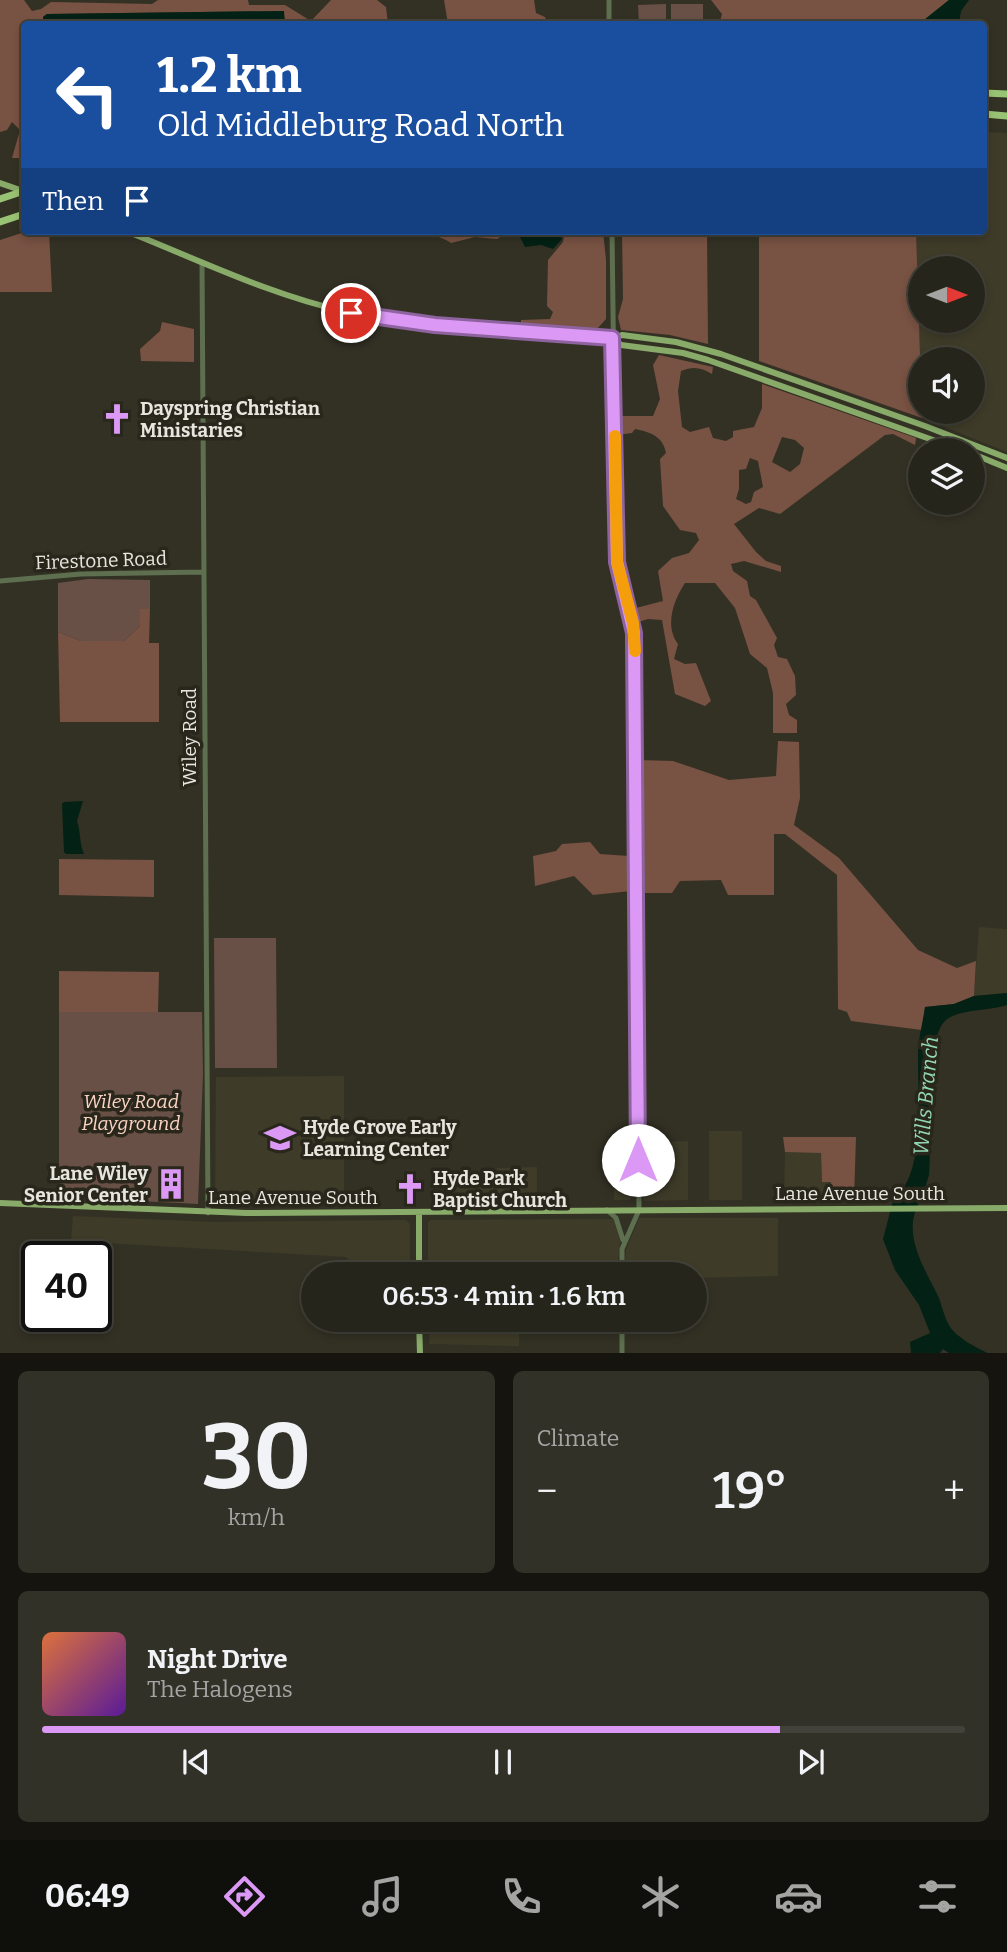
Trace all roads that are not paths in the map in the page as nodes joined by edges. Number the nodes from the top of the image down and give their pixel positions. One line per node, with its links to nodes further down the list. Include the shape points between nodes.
1 (609, 0): 2 (street)
2 (609, 21)
3 (987, 93): 4 (highway)
4 (1007, 94)
5 (987, 114): 6 (highway)
6 (1007, 116)
7 (0, 183): 8 (main road)
8 (21, 190)
9 (21, 192): 10 (highway)
10 (0, 199)
11 (21, 215): 12 (highway)
12 (0, 222)
13 (136, 235): 15 (main road)
14 (612, 235): 16 (street)
15 (202, 262): 16 (main road, via 271,290 351,313 435,325); 23 (street, Wiley Road)
16 (612, 338): 17 (main road, via 622,335 693,345); 18 (main road, via 621,345 708,360); 28 (street, via 617,562 635,645)
17 (823, 390): 18 (main road); 20 (main road)
18 (820, 399): 19 (main road)
19 (928, 438)
20 (1007, 458)
21 (985, 459): 22 (main road)
22 (1007, 468)
23 (204, 572): 24 (street, Firestone Road); 30 (street, Wiley Road)
24 (0, 581)
25 (0, 1203): 30 (main road, Lane Avenue South)
26 (1007, 1208): 28 (main road, Lane Avenue South)
27 (607, 1210): 28 (main road, Lane Avenue South); 29 (main road, Lane Avenue South); 31 (street, via 616,1218)
28 (639, 1210): 31 (street)
29 (419, 1212): 30 (main road, Lane Avenue South); 32 (main road)
30 (208, 1213)
31 (624, 1242): 33 (street)
32 (419, 1262)
33 (623, 1262)
34 (419, 1332): 36 (main road)
35 (622, 1332): 37 (street)
36 (419, 1353)
37 (622, 1353)

